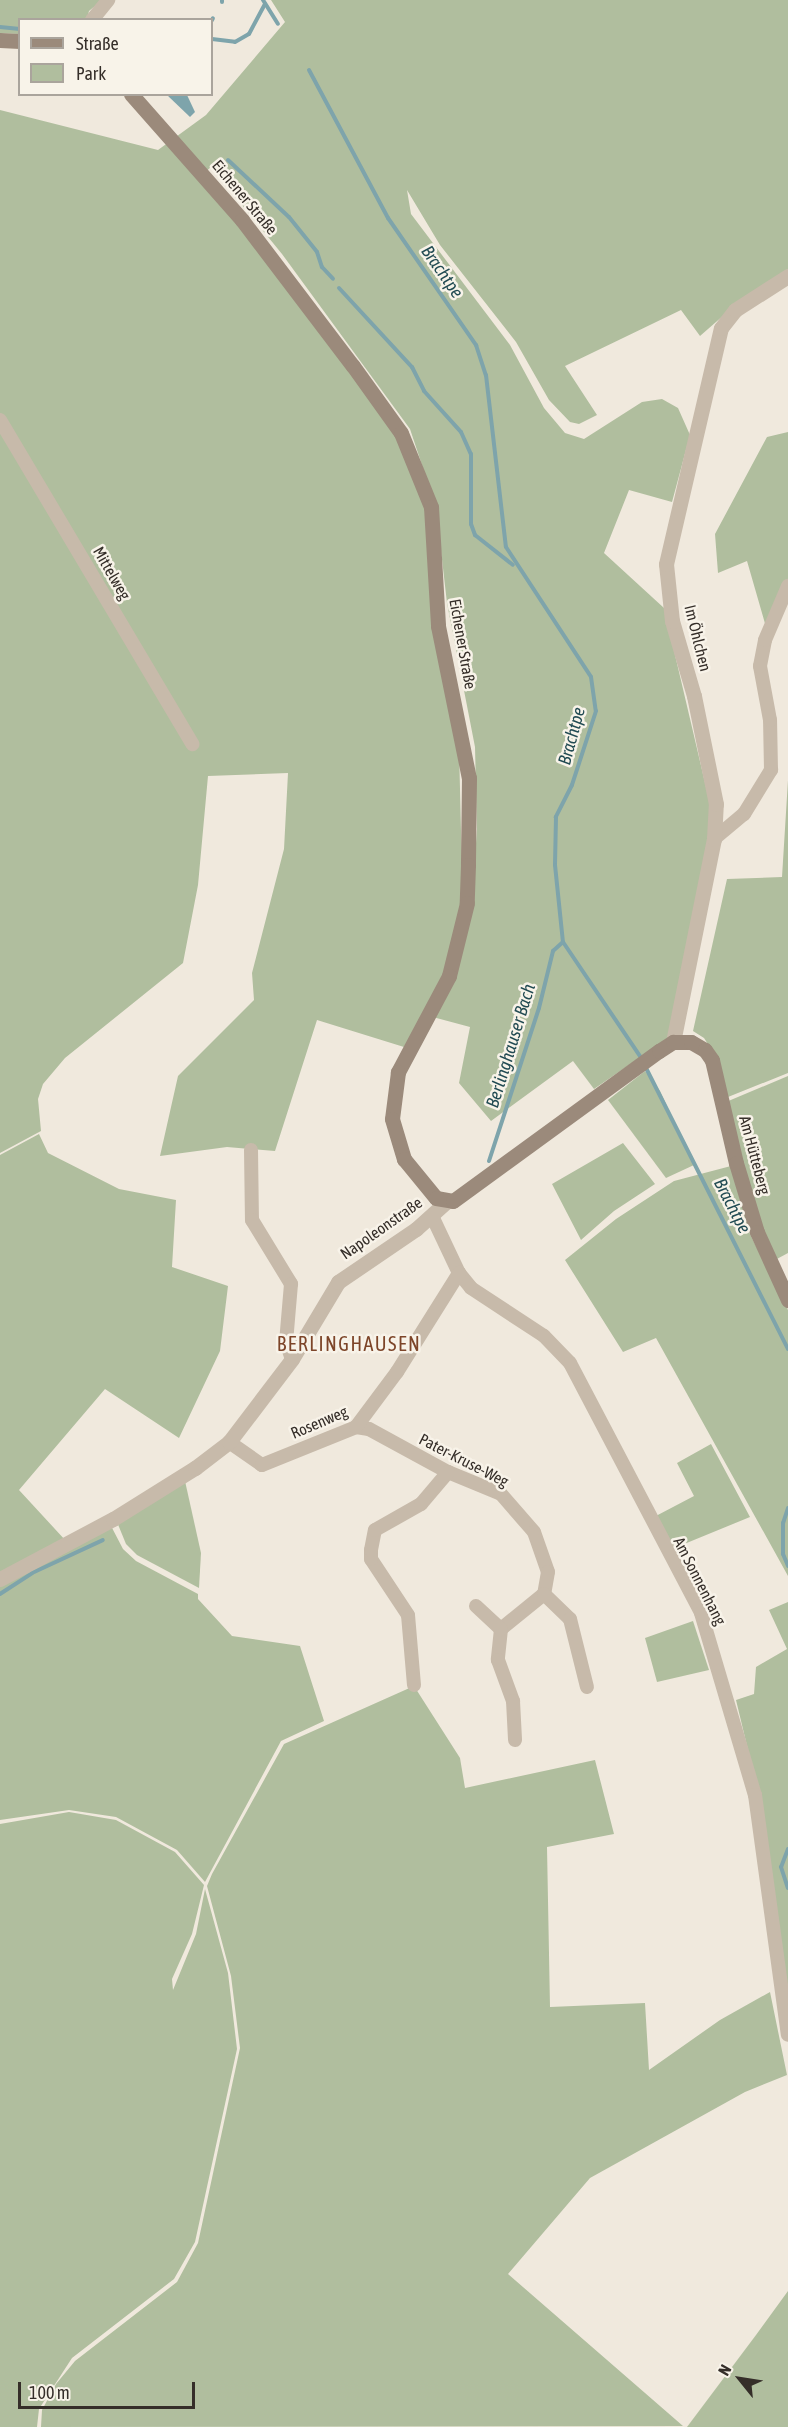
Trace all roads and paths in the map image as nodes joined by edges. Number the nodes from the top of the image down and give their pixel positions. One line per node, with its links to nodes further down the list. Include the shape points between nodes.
1 (108, 0): 2 (street)
2 (94, 18)
3 (0, 40): 4 (main road)
4 (18, 41)
5 (133, 96): 13 (main road, Eichener Straße, via 249,228 401,433 431,507 438,626 469,778 467,903 446,982 403,1058 392,1119 397,1145 414,1176 435,1198)
6 (788, 276): 10 (street, Im Öhlchen, via 735,310 721,328 666,564 672,621 694,696 716,804)
7 (0, 420): 9 (street, Mittelweg)
8 (788, 586): 10 (street, via 765,640 759,666 770,720 771,770 744,814)
9 (192, 744)
10 (714, 839): 11 (street, Im Öhlchen)
11 (673, 1042): 13 (main road, Napoleonstraße, via 471,1191); 16 (main road, Am Hütteberg, via 697,1044 712,1060 757,1233)
12 (251, 1150): 17 (street, via 252,1220 291,1284 286,1342)
13 (446, 1202): 14 (street, Napoleonstraße)
14 (432, 1216): 15 (street, Am Sonnenhang); 17 (street, Napoleonstraße, via 338,1282)
15 (459, 1273): 18 (street, Rosenweg, via 397,1372); 28 (street, Am Sonnenhang, via 471,1288 551,1342 570,1363 700,1613 755,1796)
16 (788, 1300)
17 (292, 1359): 19 (street, Napoleonstraße)
18 (356, 1427): 19 (street, Rosenweg, via 262,1464); 20 (street, Pater-Kruse-Weg, via 369,1429)
19 (229, 1442): 21 (street, Napoleonstraße, via 113,1519)
20 (448, 1472): 22 (street, Pater-Kruse-Weg, via 501,1494 534,1532 548,1572); 25 (street, via 421,1504 375,1530 371,1550 371,1559 408,1615)
21 (0, 1579)
22 (544, 1594): 24 (street, via 507,1620); 26 (street, via 570,1619)
23 (476, 1606): 24 (street)
24 (501, 1629): 27 (street, via 498,1660 513,1701)
25 (414, 1685)
26 (587, 1687)
27 (515, 1740)
28 (788, 2035)

